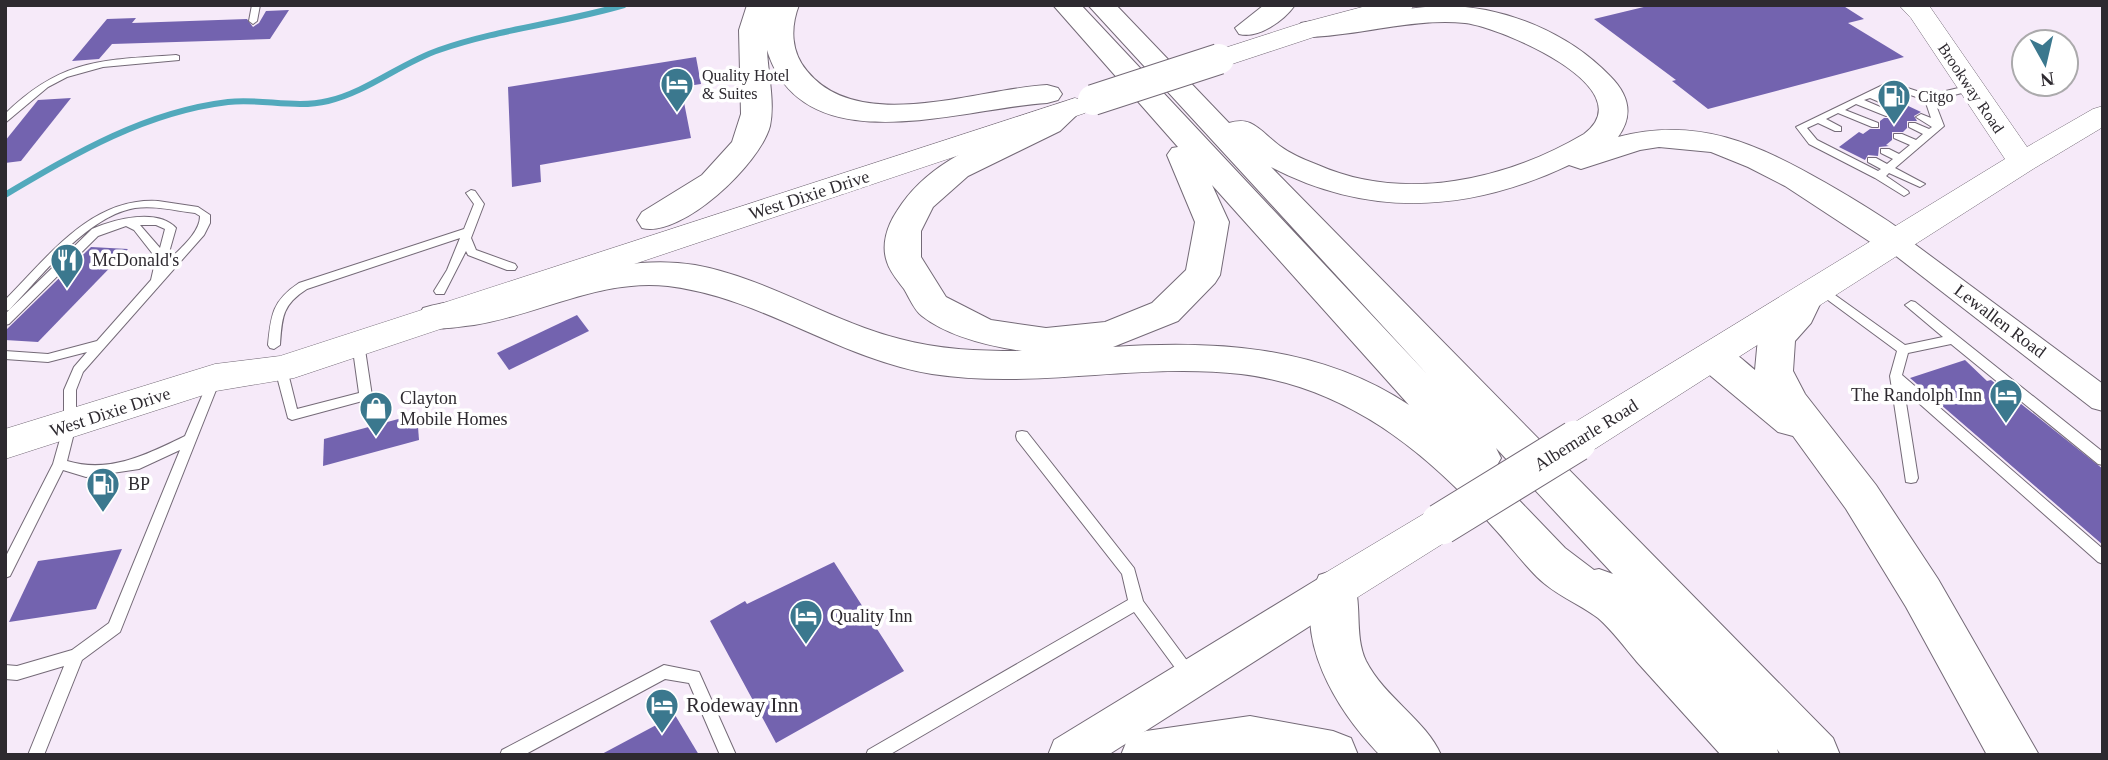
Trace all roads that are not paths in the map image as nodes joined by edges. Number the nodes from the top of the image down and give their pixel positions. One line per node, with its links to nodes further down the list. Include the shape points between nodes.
1 (256, 5): 10 (lane)
2 (761, 5): 45 (highway, via 755,17 752,51 755,112 750,138 717,177)
3 (785, 5): 16 (highway, via 778,32 781,54 802,86 830,103 867,112 911,113)
4 (1066, 5): 18 (highway)
5 (1101, 5): 18 (highway)
6 (1282, 5): 11 (highway)
7 (1401, 5): 9 (main road, West Dixie Drive)
8 (1918, 8): 14 (main road, Brookway Road)
9 (1319, 17): 11 (main road, West Dixie Drive); 12 (main road, West Dixie Drive); 40 (highway, via 1343,29 1401,16 1454,15 1505,24 1555,46 1580,63 1600,82 1615,114 1598,138)
10 (253, 21)
11 (1248, 28): 12 (main road, West Dixie Drive)
12 (1209, 51): 16 (main road, West Dixie Drive, bridge)
13 (176, 58): 26 (lane, via 83,67 62,74)
14 (1971, 88): 17 (lane); 39 (main road, Brookway Road)
15 (1870, 94): 17 (lane, via 1889,85); 19 (lane); 20 (lane)
16 (1071, 97): 18 (highway, via 1051,125 957,168 922,198 905,226 903,255 914,285 940,309 976,329 1013,339 1053,341 1116,333 1182,301 1200,279 1212,251 1214,230 1193,169 1154,121); 45 (main road, West Dixie Drive); 53 (main road, West Dixie Drive)
17 (1929, 98): 29 (lane)
18 (1172, 100): 40 (highway, via 1226,118 1245,136 1290,164 1361,188 1436,194 1494,184); 79 (highway); 92 (highway, via 1275,191)
19 (1857, 101): 21 (lane); 22 (lane)
20 (1899, 107)
21 (1838, 110): 25 (lane); 27 (lane)
22 (1889, 114)
23 (2103, 115): 39 (main road, Albemarle Road)
24 (1921, 117): 29 (lane)
25 (1818, 119): 30 (lane); 31 (lane)
26 (5, 120)
27 (1875, 125)
28 (1912, 125): 32 (lane)
29 (1939, 126): 32 (lane)
30 (1801, 127): 34 (lane); 41 (lane, via 1814,142)
31 (1838, 128)
32 (1929, 133): 35 (lane)
33 (1898, 135): 35 (lane)
34 (1827, 139)
35 (1917, 144): 37 (lane)
36 (1885, 151): 37 (lane)
37 (1900, 158): 41 (lane)
38 (1872, 160): 41 (lane)
39 (2022, 162): 48 (main road, Albemarle Road)
40 (1537, 170): 48 (highway, via 1648,140 1704,140 1767,162)
41 (1884, 172): 42 (lane); 44 (lane)
42 (1920, 184)
43 (471, 193): 47 (lane, via 479,204)
44 (1904, 193)
45 (654, 220): 50 (main road, West Dixie Drive)
46 (128, 223): 49 (lane, via 142,232); 49 (lane, via 166,222 171,234); 56 (lane, via 96,232)
47 (466, 236): 50 (lane, via 472,252); 53 (lane); 62 (lane, via 303,286 285,297 277,309)
48 (1896, 243): 52 (main road, Albemarle Road); 66 (street, Lewallen Road)
49 (162, 258): 51 (lane)
50 (510, 267): 53 (main road, West Dixie Drive)
51 (155, 282): 55 (lane, via 200,232 205,215 198,210 134,204 114,210 73,240); 59 (lane)
52 (1813, 295): 60 (lane); 63 (main road, Albemarle Road); 71 (highway, via 1777,338 1774,371 1791,404)
53 (438, 304): 58 (main road, West Dixie Drive); 62 (main road, West Dixie Drive); 79 (highway, via 501,307 597,278 663,273 715,282 873,347 935,361 1024,365 1195,356 1286,367 1342,386 1422,435 1477,482 1564,575)
54 (1911, 305): 57 (lane)
55 (5, 307)
56 (5, 321)
57 (1953, 339): 60 (lane); 72 (lane)
58 (358, 343): 62 (main road, West Dixie Drive); 62 (lane, via 366,396 292,415)
59 (97, 345): 61 (lane, via 48,358); 67 (lane, via 70,390)
60 (1903, 351): 64 (lane)
61 (5, 355)
62 (278, 357): 65 (main road, West Dixie Drive)
63 (1713, 357): 71 (highway); 77 (main road, Albemarle Road, bridge)
64 (1896, 376): 74 (lane); 75 (lane)
65 (215, 378): 67 (main road, West Dixie Drive); 69 (lane)
66 (2103, 400)
67 (70, 425): 70 (main road, West Dixie Drive); 73 (lane)
68 (1022, 436): 78 (lane, via 1129,572)
69 (190, 439): 73 (lane, via 139,464 86,472); 80 (lane, via 115,627)
70 (5, 444)
71 (1821, 444): 93 (highway, via 1922,593)
72 (2103, 460)
73 (60, 464): 76 (lane)
74 (1911, 478)
75 (2103, 558)
76 (5, 572)
77 (1335, 589): 82 (main road, Albemarle Road); 90 (highway, via 1336,643 1353,684 1385,728)
78 (1136, 603): 82 (lane); 86 (lane)
79 (1615, 605): 91 (highway)
80 (76, 656): 81 (lane, via 17,673); 83 (lane)
81 (5, 671)
82 (1191, 678): 87 (main road, Albemarle Road)
83 (36, 755)
84 (508, 755): 85 (lane, via 664,673 694,677)
85 (728, 755)
86 (874, 755)
87 (1069, 755)
88 (1146, 755): 89 (highway, via 1250,740)
89 (1333, 755)
90 (1416, 755)
91 (1754, 755)
92 (1815, 755)
93 (2014, 755)

